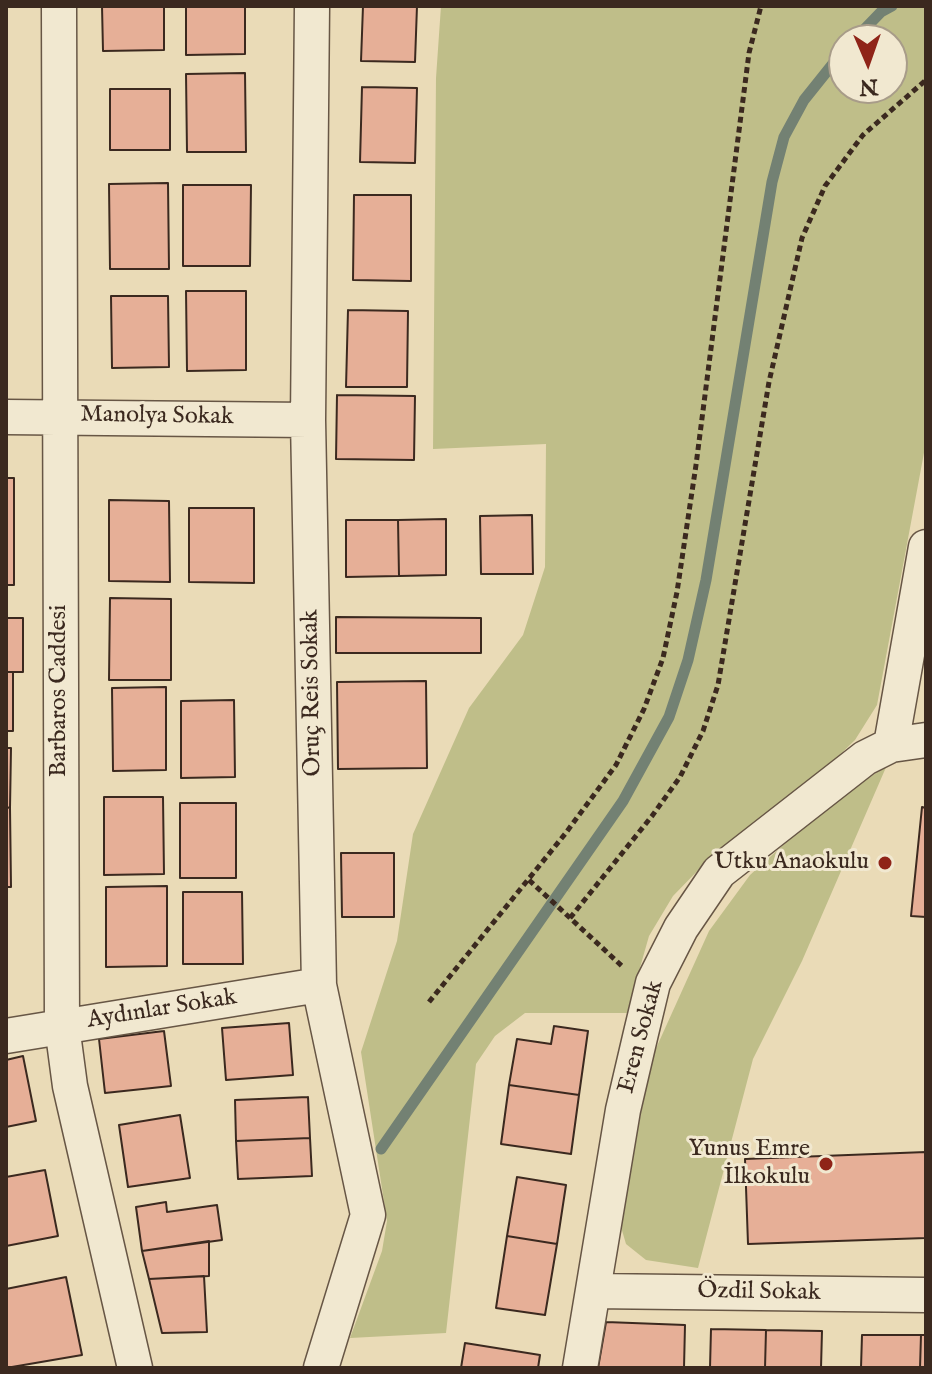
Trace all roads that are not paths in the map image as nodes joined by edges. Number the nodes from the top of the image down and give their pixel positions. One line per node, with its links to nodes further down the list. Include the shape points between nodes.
1 (59, 6): 3 (street, Barbaros Caddesi)
2 (312, 6): 5 (street, Oruç Reis Sokak)
3 (59, 415): 4 (street, Manolya Sokak); 5 (street, Manolya Sokak); 10 (street, Barbaros Caddesi)
4 (6, 417)
5 (308, 420): 9 (street, Oruç Reis Sokak)
6 (926, 547): 8 (street)
7 (926, 740): 8 (street, Eren Sokak)
8 (891, 745): 12 (street, Eren Sokak, via 865,758 719,872 681,928 650,993 623,1110)
9 (319, 985): 10 (street, Aydınlar Sokak); 15 (street, Oruç Reis Sokak, via 368,1215)
10 (62, 1026): 11 (street, Aydınlar Sokak); 14 (street, Barbaros Caddesi, via 70,1086)
11 (6, 1036)
12 (593, 1291): 13 (street, Özdil Sokak); 16 (street, Eren Sokak)
13 (926, 1295)
14 (135, 1368)
15 (321, 1368)
16 (580, 1368)

